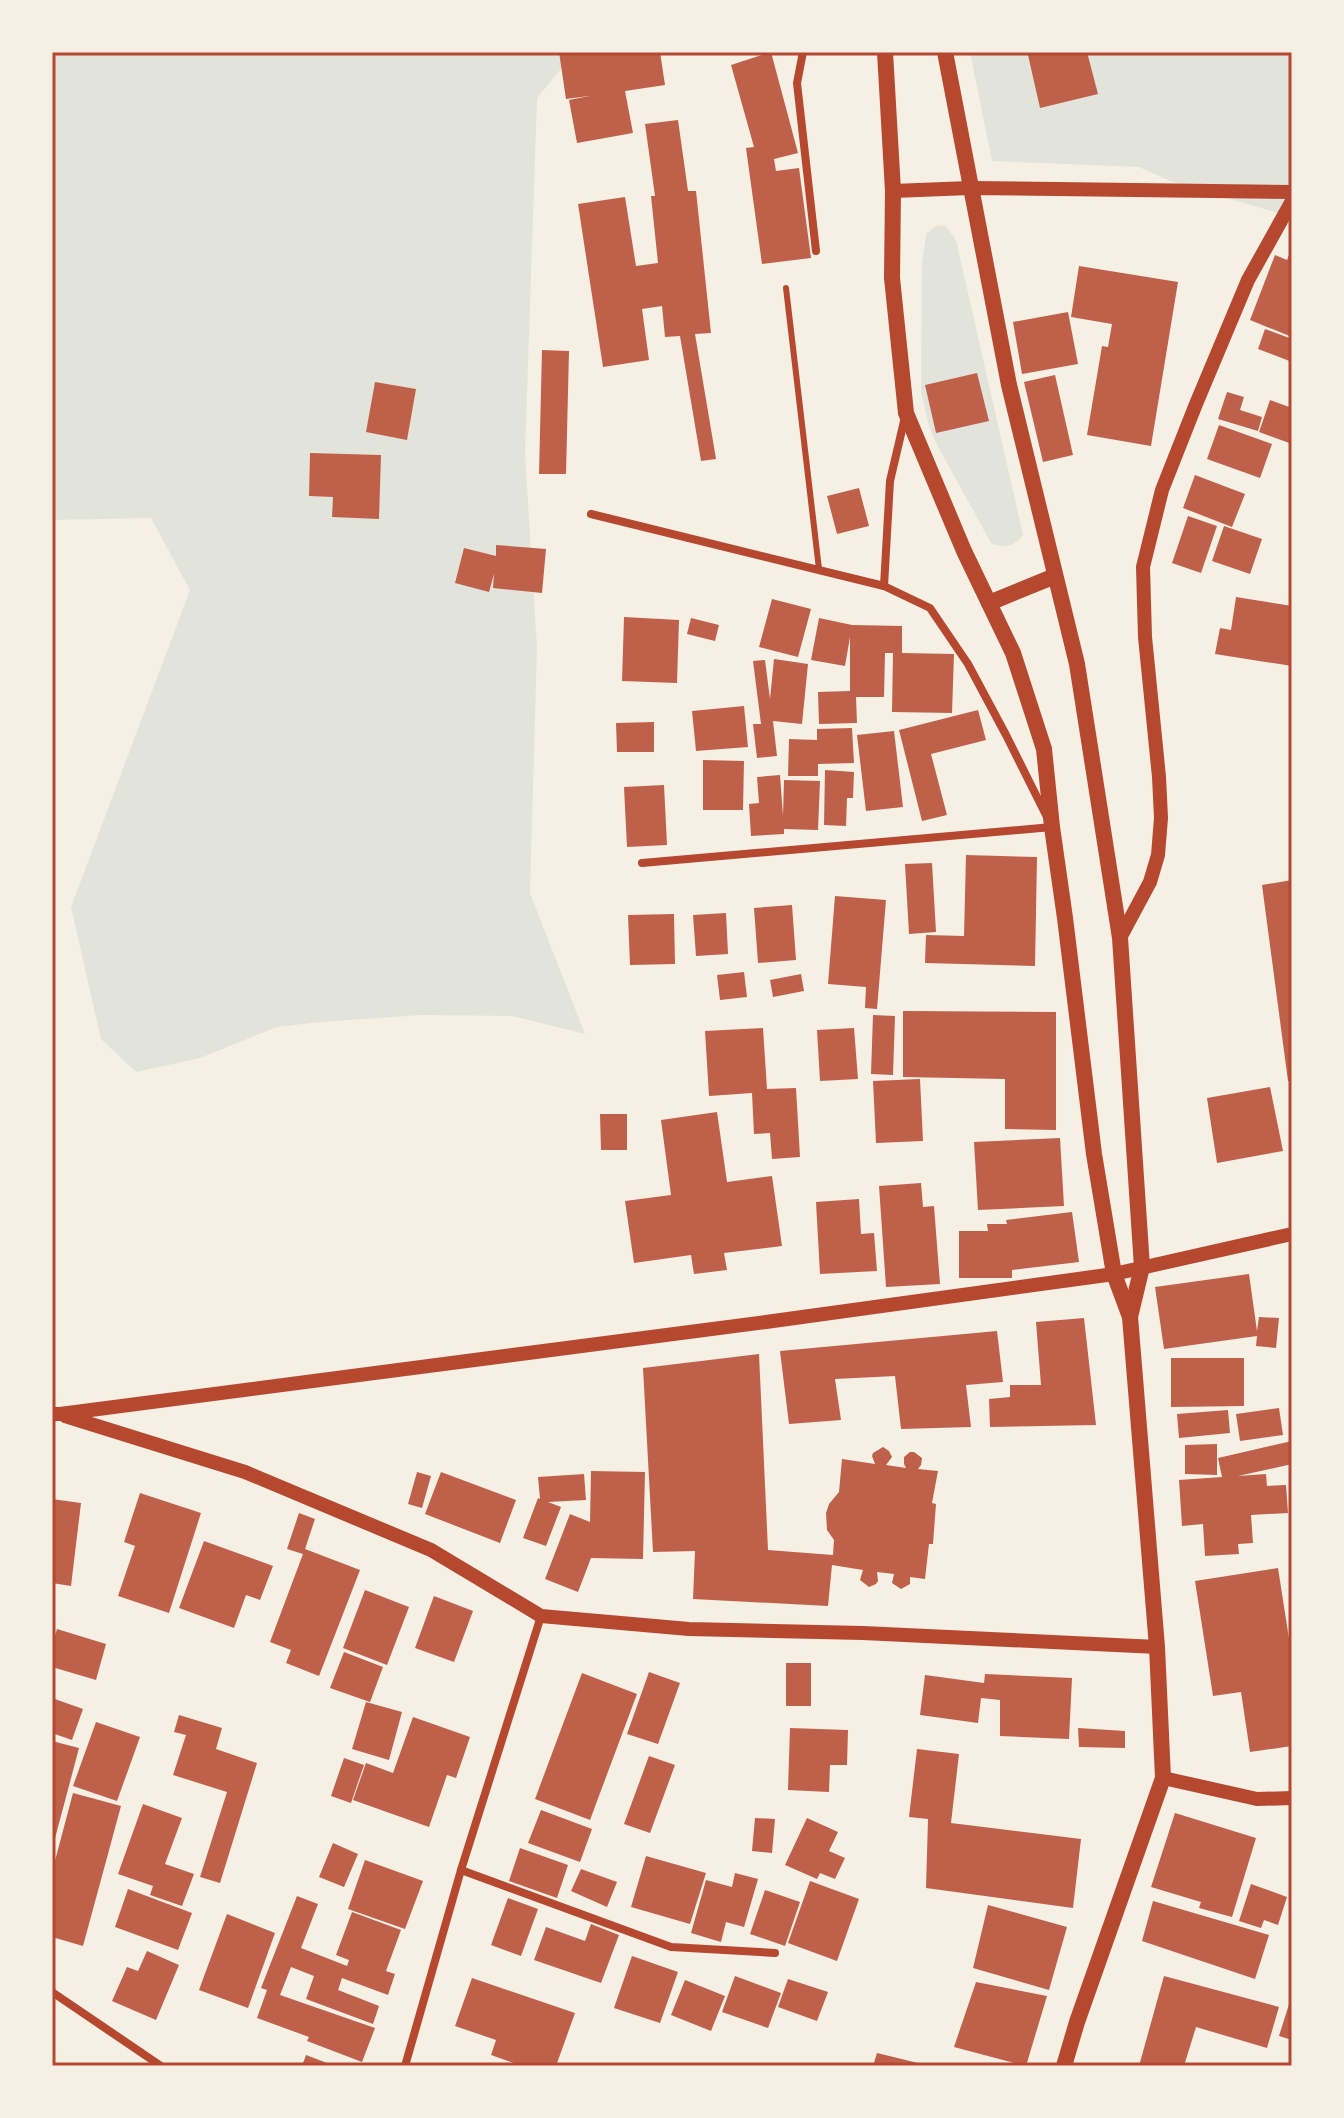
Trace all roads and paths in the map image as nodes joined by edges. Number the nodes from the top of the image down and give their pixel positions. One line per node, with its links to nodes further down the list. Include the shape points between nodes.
1 (803, 52): 8 (street, via 797,83)
2 (885, 52): 5 (main road)
3 (945, 52): 4 (main road)
4 (970, 188): 5 (street); 6 (street); 13 (main road, via 1009,385)
5 (893, 191): 10 (main road, via 892,278)
6 (1292, 192)
7 (1292, 201): 18 (street, via 1248,280 1196,404 1162,490 1143,567 1161,818 1150,882)
8 (816, 251)
9 (786, 288): 12 (lane)
10 (906, 413): 14 (street, via 890,481); 15 (main road)
11 (591, 514): 12 (street)
12 (819, 569): 14 (street)
13 (1055, 576): 15 (main road); 18 (main road, via 1077,664)
14 (884, 586): 16 (street, via 930,608 968,664)
15 (989, 603): 16 (main road, via 1013,653 1044,749)
16 (1052, 827): 17 (street); 21 (main road)
17 (642, 863)
18 (1120, 938): 20 (main road)
19 (1292, 1234): 20 (street)
20 (1142, 1267): 21 (street); 22 (main road)
21 (1114, 1274): 22 (main road); 23 (street)
22 (1130, 1317): 25 (main road)
23 (56, 1414): 24 (street, via 245,1472 431,1550)
24 (541, 1616): 25 (street, via 689,1629); 28 (street)
25 (1157, 1647): 26 (main road)
26 (1163, 1778): 27 (street, via 1257,1799); 33 (main road)
27 (1292, 1798)
28 (461, 1870): 29 (street, via 671,1947); 32 (street)
29 (775, 1953)
30 (52, 1992): 31 (street)
31 (161, 2066)
32 (405, 2066)
33 (1064, 2066)

